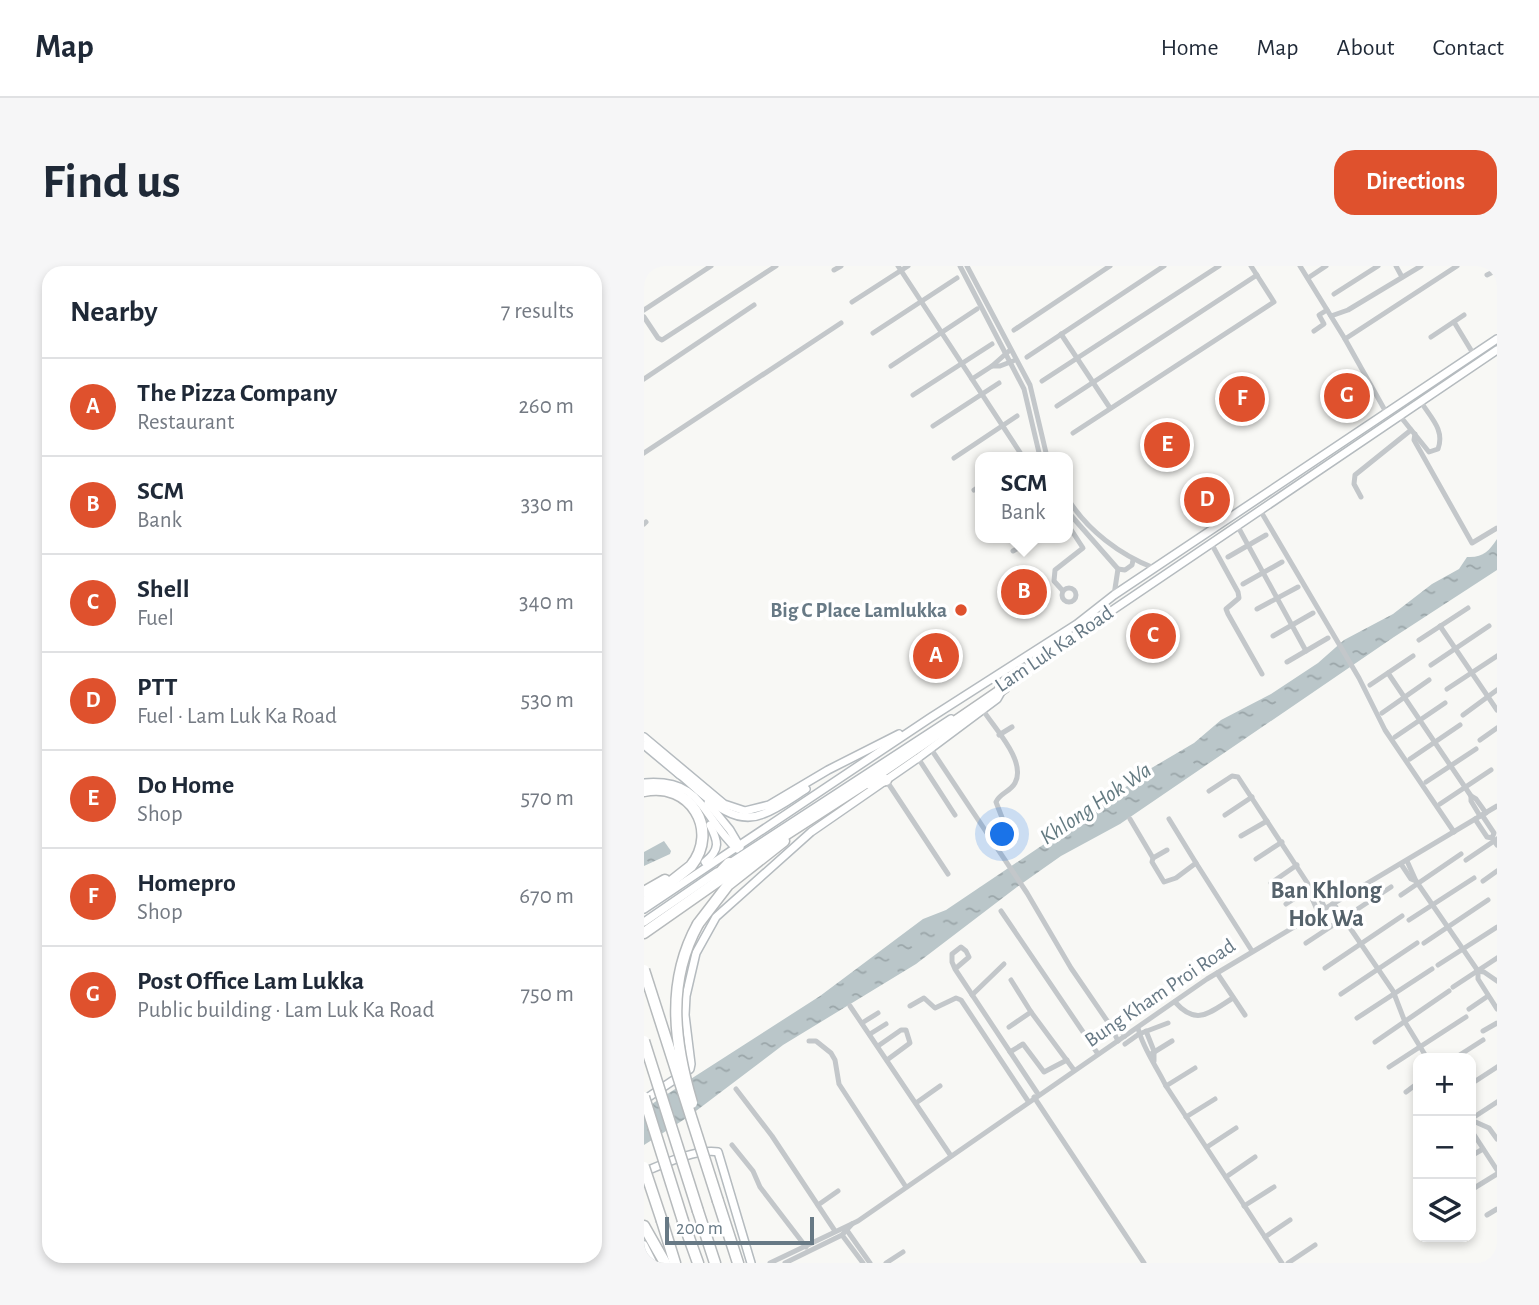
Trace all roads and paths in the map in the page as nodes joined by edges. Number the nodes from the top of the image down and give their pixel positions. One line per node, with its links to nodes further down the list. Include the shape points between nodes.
1 (712, 266): 31 (street)
2 (841, 266): 19 (street)
3 (908, 266): 17 (street)
4 (960, 266): 22 (street)
5 (967, 266): 22 (street)
6 (1110, 266): 37 (street)
7 (1164, 266): 41 (street)
8 (1219, 266): 51 (street)
9 (1251, 266): 20 (street)
10 (1300, 266): 25 (street)
11 (1326, 266): 25 (street)
12 (1377, 266): 26 (street)
13 (1396, 266): 23 (street)
14 (1420, 266): 23 (street)
15 (1457, 266): 43 (street)
16 (772, 267): 34 (street, via 662,340)
17 (899, 268): 27 (street); 28 (street)
18 (1497, 270): 21 (street)
19 (834, 271)
20 (1257, 275): 59 (street); 65 (street, via 1274,302)
21 (1487, 275)
22 (969, 276): 47 (street)
23 (1402, 277): 32 (street, via 1348,310)
24 (957, 278): 28 (street)
25 (1308, 278): 32 (street)
26 (1334, 295)
27 (852, 302)
28 (921, 302): 39 (street); 40 (street)
29 (754, 305): 56 (street)
30 (977, 309): 40 (street)
31 (644, 310)
32 (1329, 313): 38 (street, via 1319,315 1324,324); 43 (street)
33 (1464, 314): 35 (street)
34 (644, 317)
35 (1454, 322): 42 (street); 48 (street)
36 (841, 323): 77 (street)
37 (1014, 330)
38 (1314, 331)
39 (873, 333)
40 (942, 333): 53 (street); 54 (street)
41 (1061, 334): 50 (street); 51 (street)
42 (1431, 337)
43 (1345, 339): 66 (street)
44 (1497, 339): 48 (main road, Lam Luk Ka Road)
45 (992, 344): 53 (street)
46 (1497, 350): 63 (main road, Lam Luk Ka Road)
47 (1009, 351): 49 (street); 52 (street); 55 (street)
48 (1474, 355): 66 (main road, Lam Luk Ka Road)
49 (1017, 357): 52 (street); 73 (street, via 1030,385)
50 (1027, 357)
51 (1077, 359): 58 (street); 59 (street)
52 (1011, 362): 55 (street); 73 (street)
53 (962, 364): 57 (street); 61 (street)
54 (891, 366)
55 (992, 366): 57 (street)
56 (644, 379)
57 (972, 379): 62 (street)
58 (1042, 381)
59 (1094, 382): 64 (street); 65 (street)
60 (999, 383): 62 (street)
61 (913, 395)
62 (982, 395): 69 (street); 70 (street)
63 (1420, 402): 68 (main road, Lam Luk Ka Road); 71 (street, via 1440,431 1438,449 1429,452)
64 (1057, 406)
65 (1110, 408): 72 (street)
66 (1387, 414): 98 (main road, Lam Luk Ka Road)
67 (1017, 415): 69 (street)
68 (1400, 415): 71 (street); 81 (main road, Lam Luk Ka Road)
69 (1003, 425): 74 (street); 78 (street)
70 (933, 426)
71 (1413, 432): 79 (street, via 1354,475); 84 (street, via 1472,544)
72 (1073, 433)
73 (1038, 438): 75 (street); 76 (street)
74 (1020, 452)
75 (1039, 452)
76 (1045, 452)
77 (644, 453)
78 (954, 458)
79 (1361, 497)
80 (1073, 505): 85 (street)
81 (1260, 510): 83 (main road, Lam Luk Ka Road); 113 (street)
82 (1073, 517): 88 (street)
83 (1237, 525): 90 (main road, Lam Luk Ka Road); 91 (street)
84 (1497, 528)
85 (1095, 529): 88 (street); 92 (street)
86 (1073, 533): 103 (street, via 1083,548 1055,570 1054,580)
87 (1266, 535): 91 (street)
88 (1090, 536): 94 (street)
89 (1027, 543): 93 (street)
90 (1211, 543): 123 (street, via 1238,592 1239,598 1226,609); 124 (main road, Lam Luk Ka Road)
91 (1249, 545): 95 (street); 100 (street)
92 (1115, 548): 94 (street); 96 (street)
93 (1013, 551)
94 (1107, 555): 99 (street)
95 (1228, 557)
96 (1133, 560): 98 (street); 99 (street, via 1125,570)
97 (1282, 562): 100 (street)
98 (1154, 568): 104 (main road, Lam Luk Ka Road)
99 (1118, 569): 104 (street)
100 (1264, 573): 101 (street); 105 (street)
101 (1243, 584)
102 (1298, 587): 105 (street)
103 (1063, 592)
104 (1114, 595): 141 (main road, Lam Luk Ka Road, via 1077,624)
105 (1278, 598): 107 (street); 109 (street)
106 (1468, 608): 110 (street)
107 (1257, 610)
108 (1313, 613): 109 (street)
109 (1293, 626): 112 (street); 116 (street)
110 (1440, 626): 114 (street); 115 (street)
111 (1489, 626): 115 (street)
112 (1273, 636)
113 (1331, 637): 116 (street); 179 (street, via 1359,678 1385,730)
114 (1419, 640)
115 (1454, 649): 120 (street); 122 (street)
116 (1306, 651): 119 (street)
117 (1413, 656): 121 (street)
118 (1497, 656): 122 (street)
119 (1287, 663)
120 (1431, 665)
121 (1388, 673): 126 (street); 130 (street)
122 (1471, 673): 128 (street); 131 (street)
123 (1262, 674)
124 (1013, 679): 127 (main road); 176 (main road, Lam Luk Ka Road)
125 (1429, 680): 130 (street)
126 (1370, 685)
127 (1004, 688): 133 (main road); 159 (highway)
128 (1447, 689)
129 (1497, 690): 131 (street)
130 (1405, 697): 135 (street); 137 (street)
131 (1488, 697): 134 (street); 136 (street)
132 (1445, 703): 137 (street)
133 (983, 710): 142 (street); 149 (main road)
134 (1497, 710)
135 (1382, 713)
136 (1463, 715)
137 (1420, 719): 144 (street); 147 (street)
138 (1460, 725): 147 (street)
139 (1012, 727): 142 (street)
140 (1497, 727): 146 (street)
141 (915, 728): 145 (main road); 169 (main road, Lam Luk Ka Road)
142 (999, 735): 178 (street, via 1015,756 1017,768 1014,784 996,802)
143 (644, 737): 145 (main road, via 724,804 745,811 769,805)
144 (1395, 737)
145 (889, 738): 155 (main road, via 755,817 729,814)
146 (1480, 740)
147 (1436, 742): 152 (street); 153 (street)
148 (644, 745): 155 (main road)
149 (931, 748): 151 (main road); 255 (street)
150 (1476, 749): 153 (street)
151 (918, 758): 156 (main road); 167 (street)
152 (1410, 759)
153 (1451, 766): 157 (street); 160 (street)
154 (1491, 771): 160 (street)
155 (678, 774): 174 (main road)
156 (886, 780): 159 (highway); 194 (street); 289 (main road, via 811,832 710,924 696,953 687,996 690,1069)
157 (1426, 782)
158 (644, 783): 166 (main road, via 681,786)
159 (864, 784): 175 (highway)
160 (1465, 788): 164 (street); 170 (street, via 1476,799)
161 (644, 790): 185 (highway, via 667,790 686,799 697,812 702,833)
162 (1209, 791): 163 (street, via 1235,775)
163 (1252, 797): 168 (street); 173 (street)
164 (1440, 804)
165 (1497, 806): 170 (street, Bung Kham Proi Road)
166 (707, 813): 177 (main road); 204 (main road, via 718,840 715,854)
167 (956, 814)
168 (1226, 815)
169 (781, 816): 176 (main road); 183 (main road, Lam Luk Ka Road)
170 (1481, 816): 179 (street, Bung Kham Proi Road); 181 (street)
171 (1130, 819): 187 (street)
172 (1168, 819): 190 (street)
173 (1267, 821): 180 (street); 182 (street)
174 (724, 822): 177 (main road, via 726,832); 183 (main road)
175 (806, 822): 219 (highway); 303 (highway, bridge, via 728,885 698,924 679,973 675,1028)
176 (787, 825): 186 (main road, Lam Luk Ka Road)
177 (717, 827): 183 (main road)
178 (1006, 828)
179 (1454, 832): 191 (street, Bung Kham Proi Road)
180 (1241, 836)
181 (1495, 841): 197 (street)
182 (1282, 842): 188 (street); 192 (street)
183 (737, 846): 186 (main road); 204 (main road, Lam Luk Ka Road)
184 (1167, 850): 187 (street)
185 (697, 853): 201 (highway, via 681,870); 205 (highway, via 686,872)
186 (743, 854): 189 (main road, Lam Luk Ka Road)
187 (1153, 858): 190 (street, via 1164,882)
188 (1256, 859)
189 (729, 863): 216 (main road, Lam Luk Ka Road); 219 (highway)
190 (1196, 863): 223 (street)
191 (1404, 863): 197 (street); 206 (street, Bung Kham Proi Road)
192 (1297, 865): 198 (street); 200 (street)
193 (1497, 871): 196 (street)
194 (948, 874)
195 (1474, 878): 208 (street)
196 (1483, 881)
197 (1417, 882): 202 (street); 208 (street)
198 (1271, 883)
199 (1391, 887): 214 (street)
200 (1312, 889): 207 (street); 209 (street); 212 (street)
201 (644, 892)
202 (1401, 895)
203 (1488, 900): 217 (street)
204 (656, 901): 210 (main road, Lam Luk Ka Road)
205 (644, 903)
206 (1333, 903): 209 (street, Bung Kham Proi Road); 214 (street)
207 (1286, 904)
208 (1433, 905): 215 (street); 217 (street)
209 (1325, 908): 212 (street, Bung Kham Proi Road)
210 (644, 909)
211 (1001, 911): 274 (street)
212 (1318, 912): 223 (street, Bung Kham Proi Road)
213 (1402, 916): 221 (street)
214 (1343, 918): 220 (street); 221 (street)
215 (1409, 920)
216 (644, 922)
217 (1447, 927): 222 (street); 227 (street)
218 (1497, 927): 222 (street)
219 (644, 931)
220 (1306, 943)
221 (1361, 945): 226 (street); 227 (street)
222 (1462, 949): 230 (street); 235 (street)
223 (1252, 951): 231 (street, Bung Kham Proi Road)
224 (1497, 958): 230 (street)
225 (1004, 964): 236 (street)
226 (1325, 968)
227 (1378, 968): 234 (street); 235 (street)
228 (955, 969): 236 (street)
229 (644, 970): 303 (highway, bridge)
230 (1478, 971): 233 (street); 237 (street); 250 (street)
231 (1217, 974): 238 (street); 239 (street, Bung Kham Proi Road)
232 (1012, 980): 244 (street)
233 (1497, 981)
234 (1341, 994)
235 (1395, 994): 249 (street); 250 (street)
236 (972, 995): 271 (street)
237 (1488, 996): 242 (street); 243 (street)
238 (1233, 998): 239 (street, via 1196,1017); 247 (street)
239 (1175, 1002): 245 (street, Bung Kham Proi Road)
240 (850, 1006): 251 (street)
241 (910, 1006): 288 (street, via 924,998 935,1008 961,1000)
242 (1469, 1009)
243 (1497, 1009)
244 (1031, 1012): 256 (street); 277 (street)
245 (1160, 1012): 252 (street, Bung Kham Proi Road); 258 (street, via 1166,1024)
246 (878, 1013): 251 (street)
247 (1245, 1015)
248 (1466, 1017): 270 (street)
249 (1357, 1018)
250 (1405, 1022): 267 (street); 270 (street)
251 (862, 1023): 260 (street)
252 (1145, 1023): 257 (street, Bung Kham Proi Road); 258 (street)
253 (1497, 1023): 259 (street)
254 (886, 1024): 260 (street)
255 (1110, 1025): 261 (street); 265 (street)
256 (1009, 1027)
257 (1138, 1031): 258 (street); 261 (street, Bung Kham Proi Road); 268 (street); 275 (street)
258 (1146, 1031): 275 (street)
259 (1483, 1031)
260 (870, 1034): 269 (street)
261 (1125, 1036): 265 (street, Bung Kham Proi Road)
262 (1483, 1040): 273 (street)
263 (644, 1041): 330 (highway, bridge)
264 (809, 1041): 309 (street, via 831,1053 839,1084)
265 (1118, 1041): 274 (street, Bung Kham Proi Road)
266 (1172, 1041): 275 (street)
267 (1375, 1042)
268 (1125, 1044)
269 (877, 1046): 276 (street); 276 (street, via 906,1030 911,1043)
270 (1420, 1047): 272 (street); 278 (street)
271 (1010, 1052): 277 (street, via 1023,1044 1044,1072); 288 (street)
272 (1424, 1053)
273 (1463, 1053)
274 (1098, 1054): 281 (street, Bung Kham Proi Road)
275 (1151, 1054): 284 (street)
276 (887, 1060): 292 (street)
277 (1067, 1060): 281 (street)
278 (1389, 1067)
279 (1497, 1067): 282 (street)
280 (1195, 1068): 284 (street)
281 (1074, 1070): 288 (street, Bung Kham Proi Road)
282 (1476, 1081)
283 (940, 1086): 292 (street)
284 (1167, 1086): 294 (street)
285 (1413, 1087): 287 (street)
286 (736, 1090): 313 (street)
287 (1406, 1092)
288 (1033, 1097): 304 (street, Bung Kham Proi Road); 339 (street)
289 (644, 1099): 329 (highway, bridge)
290 (1215, 1099): 294 (street)
291 (1497, 1102): 293 (street)
292 (916, 1103): 304 (street)
293 (1476, 1116)
294 (1186, 1117): 300 (street)
295 (1476, 1122): 298 (street)
296 (1236, 1128): 300 (street)
297 (1476, 1138): 301 (street)
298 (1497, 1138)
299 (732, 1145): 323 (street)
300 (1206, 1147): 308 (street)
301 (1483, 1149): 302 (street); 307 (street)
302 (1476, 1153)
303 (704, 1154): 331 (highway, bridge)
304 (951, 1156): 309 (street, Bung Kham Proi Road)
305 (1255, 1157): 308 (street)
306 (644, 1169): 328 (highway, bridge); 332 (main road, via 709,1150 718,1152)
307 (1497, 1172): 310 (street)
308 (1226, 1177): 314 (street)
309 (906, 1187): 319 (street, Bung Kham Proi Road)
310 (1476, 1187)
311 (1274, 1188): 314 (street)
312 (838, 1191): 313 (street)
313 (818, 1205): 319 (street)
314 (1244, 1206): 320 (street)
315 (1497, 1209): 316 (street)
316 (1487, 1215)
317 (1290, 1220): 320 (street)
318 (644, 1226): 327 (highway)
319 (842, 1231): 323 (street); 324 (street); 326 (street)
320 (1265, 1237): 340 (street)
321 (644, 1245): 327 (main road)
322 (1315, 1245): 341 (street)
323 (806, 1247): 333 (street)
324 (857, 1250): 336 (street); 337 (street)
325 (903, 1252): 338 (street)
326 (803, 1255): 334 (street); 335 (street)
327 (660, 1261)
328 (675, 1263)
329 (698, 1263)
330 (715, 1263)
331 (737, 1263)
332 (751, 1263)
333 (770, 1263)
334 (786, 1263)
335 (809, 1263)
336 (863, 1263)
337 (870, 1263)
338 (887, 1263)
339 (1144, 1263)
340 (1282, 1263)
341 (1288, 1263)

